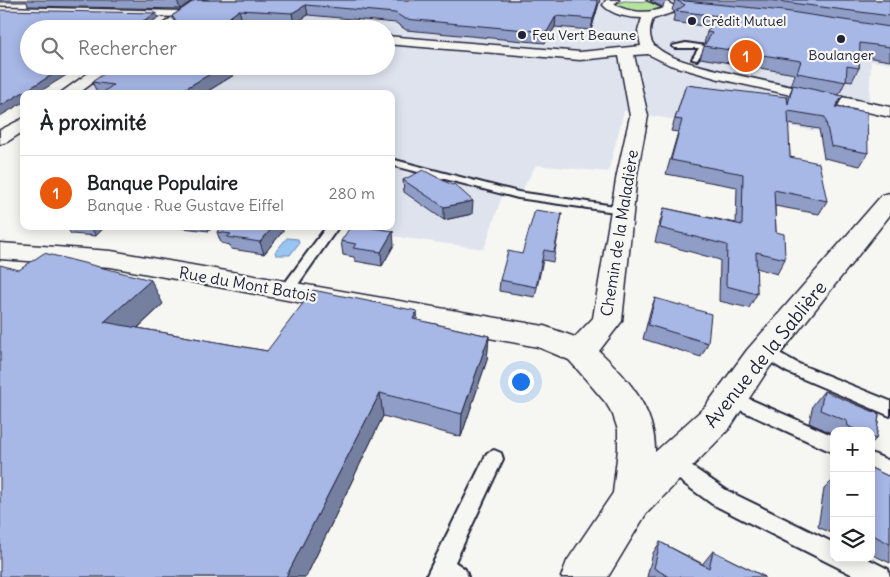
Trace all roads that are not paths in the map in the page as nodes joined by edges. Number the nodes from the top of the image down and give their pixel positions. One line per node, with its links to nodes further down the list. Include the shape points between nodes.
1 (4, 0): 5 (street)
2 (74, 0): 11 (street)
3 (204, 0): 12 (street)
4 (652, 0): 8 (street)
5 (0, 1)
6 (612, 3): 7 (street); 13 (street, via 625,12)
7 (596, 4)
8 (670, 8): 9 (street); 13 (street)
9 (685, 9)
10 (0, 10): 11 (street)
11 (45, 11): 12 (street); 15 (street)
12 (183, 14): 14 (street)
13 (648, 19): 17 (street, Chemin de la Maladière, via 647,43)
14 (175, 20)
15 (16, 21)
16 (395, 41): 18 (street)
17 (652, 49): 18 (street); 19 (lane, via 703,46); 23 (street, via 674,62 719,75); 28 (street, Chemin de la Maladière, via 626,56 639,116)
18 (580, 56): 20 (street)
19 (695, 59)
20 (564, 64)
21 (95, 75): 22 (street)
22 (73, 90)
23 (890, 112)
24 (20, 126): 25 (street)
25 (0, 138)
26 (395, 163): 28 (lane, via 518,194)
27 (890, 200): 32 (street, Avenue de la Sablière)
28 (622, 210): 33 (street, Chemin de la Maladière, via 607,321)
29 (330, 230): 31 (lane)
30 (0, 251): 31 (street, Rue du Mont Batois, via 111,259)
31 (287, 290): 33 (street, Rue du Mont Batois, via 544,337)
32 (765, 351): 34 (street, Avenue de la Sablière); 35 (lane, via 793,368)
33 (580, 352): 41 (street, via 614,386 635,424)
34 (731, 398): 36 (lane); 38 (street, Avenue de la Sablière, via 717,418)
35 (890, 409)
36 (830, 442)
37 (494, 460): 44 (lane)
38 (670, 463): 41 (street, Avenue de la Sablière); 42 (lane, via 719,496)
39 (875, 464): 40 (lane)
40 (890, 470)
41 (632, 500): 45 (street, Avenue de la Sablière)
42 (830, 552)
43 (851, 562): 46 (lane)
44 (446, 573)
45 (583, 577)
46 (880, 577)

